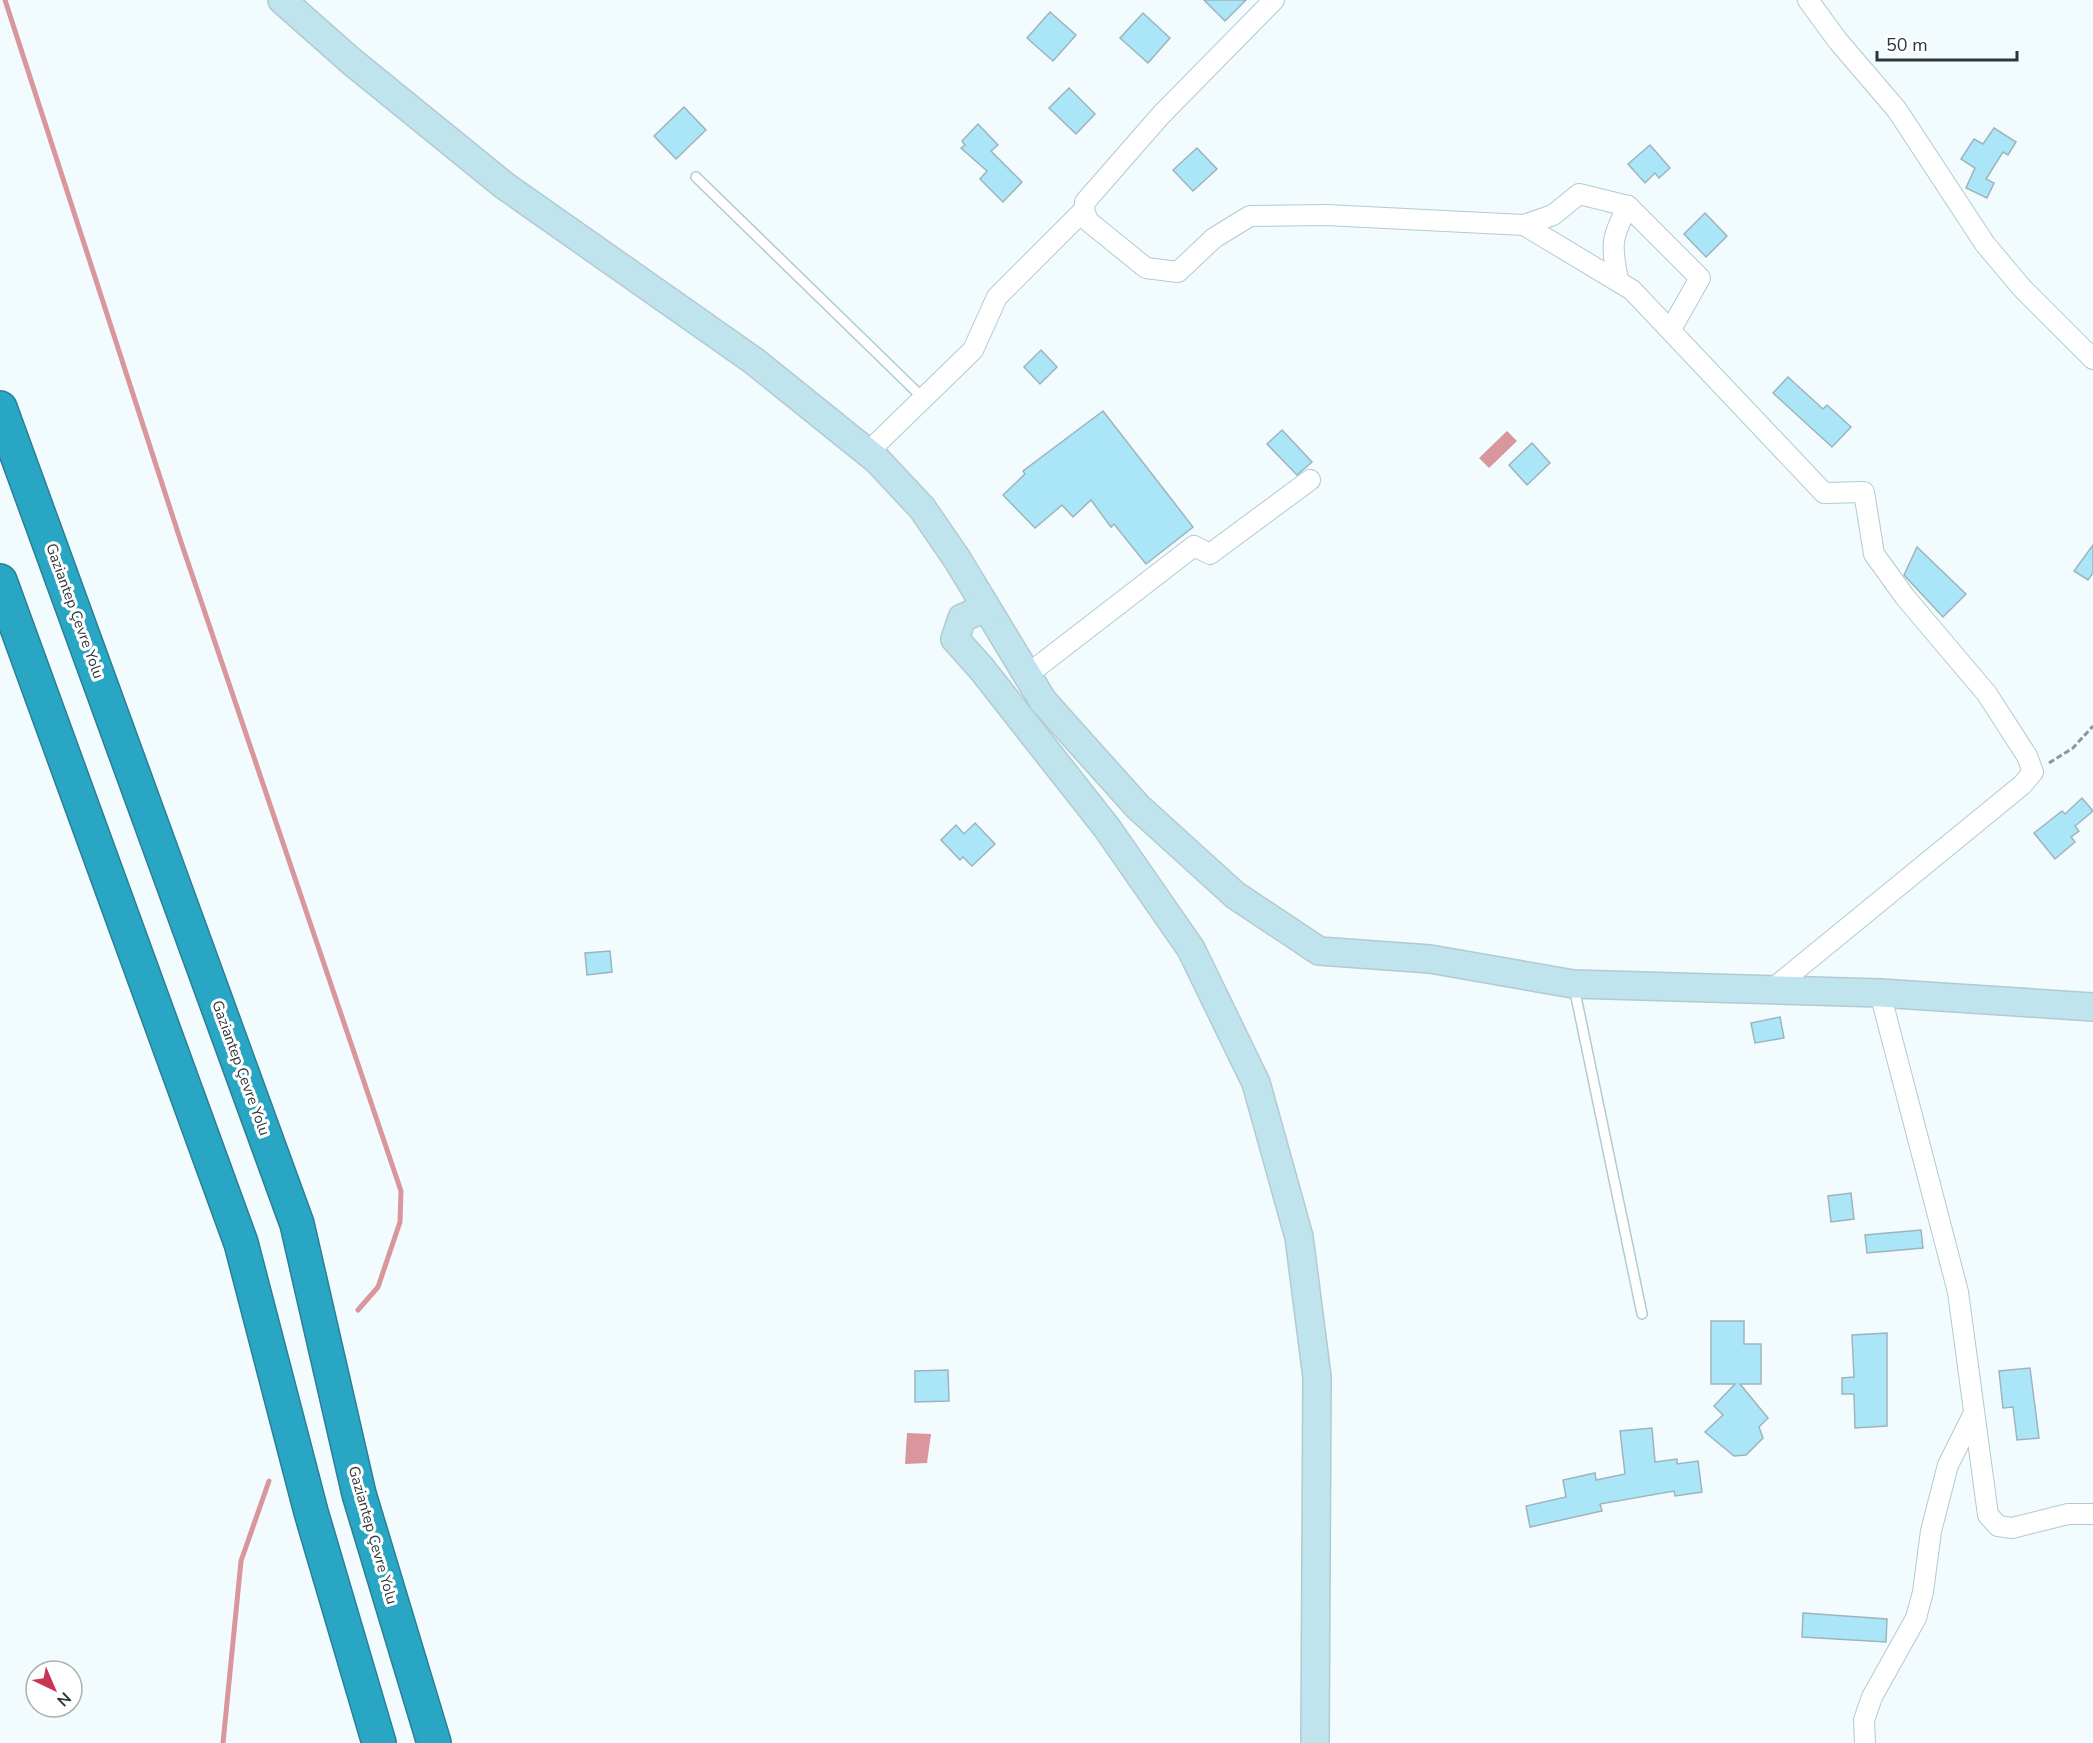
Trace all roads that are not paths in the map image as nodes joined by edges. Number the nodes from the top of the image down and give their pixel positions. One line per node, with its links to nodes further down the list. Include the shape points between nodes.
1 (282, 0): 5 (street)
2 (304, 0): 5 (street)
3 (1274, 0): 8 (street, via 1161,115 1085,202)
4 (1808, 0): 12 (street, via 1897,110 1985,244 2022,288)
5 (351, 61): 15 (street, via 505,186 754,361)
6 (696, 177): 13 (lane)
7 (1628, 206): 9 (street, via 1580,194 1553,215); 10 (street, via 1614,231); 11 (street, via 1700,278)
8 (1084, 210): 9 (street, via 1088,221 1146,268 1178,272 1214,238 1250,216 1326,215); 13 (street, via 998,297 974,350)
9 (1524, 225): 10 (street)
10 (1618, 280): 11 (street)
11 (1671, 329): 21 (street, via 1824,493 1864,492 1874,554 1987,694 2033,772)
12 (2093, 359)
13 (923, 398): 15 (street)
14 (0, 408): 28 (highway, Gaziantep Çevre Yolu, via 297,1224 359,1494)
15 (867, 452): 18 (street, via 922,508)
16 (1310, 480): 19 (street, via 1210,554 1194,546)
17 (0, 581): 27 (highway, via 241,1244 311,1512)
18 (986, 608): 19 (street); 29 (street, via 962,618 955,639 1107,828 1191,949 1256,1083 1299,1238 1317,1377)
19 (1027, 675): 20 (street, via 1043,701 1138,807 1235,895 1319,951 1430,959)
20 (1573, 984): 21 (street); 24 (lane)
21 (1770, 991): 22 (street)
22 (1880, 993): 23 (street); 25 (street, via 1958,1292)
23 (2093, 1007)
24 (1642, 1314)
25 (1973, 1415): 26 (street, via 1988,1515 1998,1526 2012,1528 2068,1514); 30 (street, via 1948,1465 1931,1531 1916,1618 1872,1697 1864,1720)
26 (2093, 1514)
27 (379, 1743)
28 (434, 1743)
29 (1316, 1743)
30 (1865, 1743)

